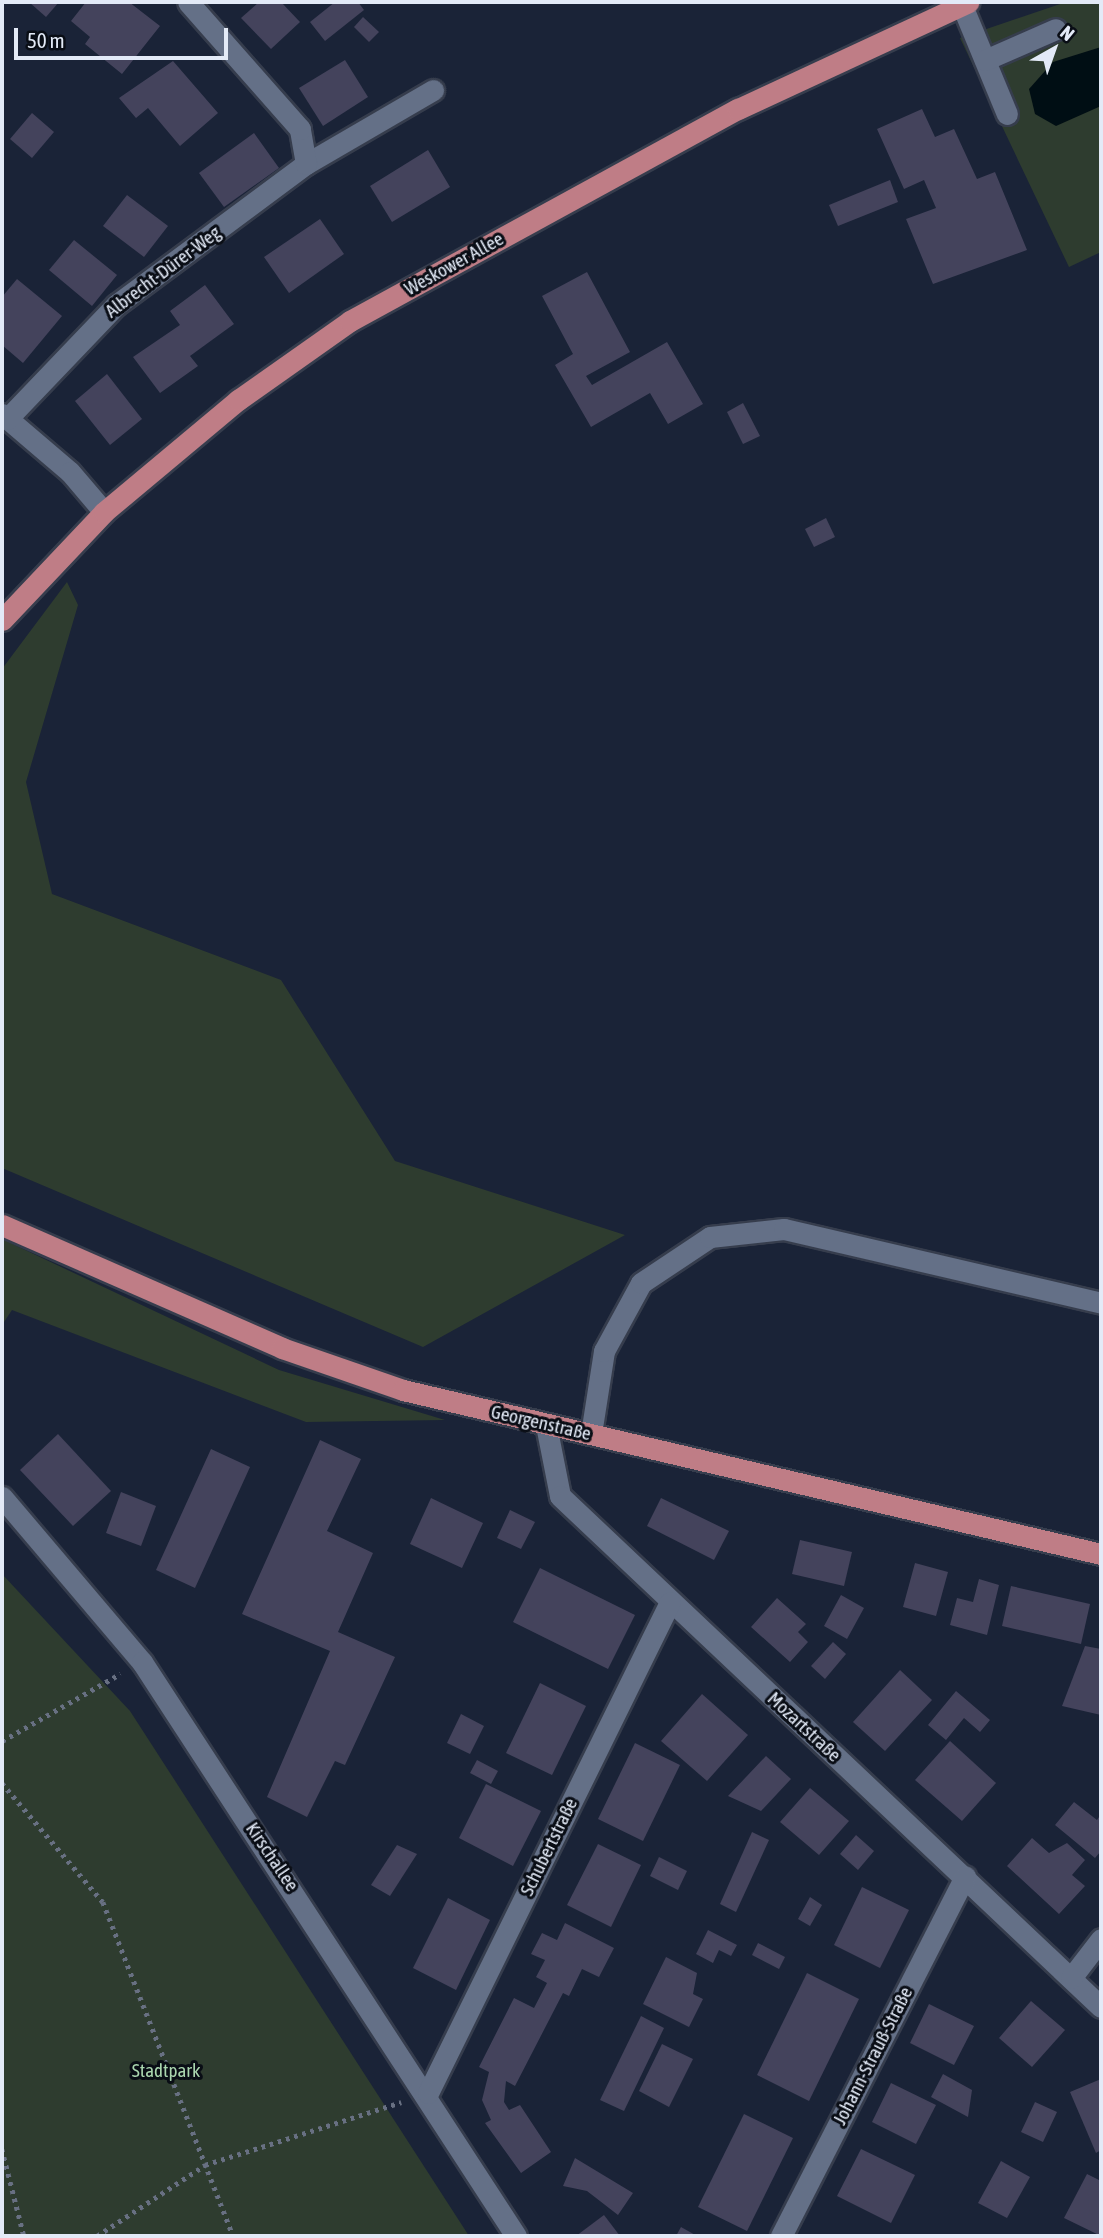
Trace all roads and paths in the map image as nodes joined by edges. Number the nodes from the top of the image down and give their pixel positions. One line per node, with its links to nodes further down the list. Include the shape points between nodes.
1 (188, 2): 7 (street, via 300,129)
2 (966, 2): 4 (street); 9 (main road, Weskower Allee, via 738,109 350,321 238,400)
3 (1056, 29): 4 (street)
4 (985, 60): 6 (street)
5 (433, 90): 7 (street, Albrecht-Dürer-Weg)
6 (1007, 114)
7 (306, 164): 8 (street, Albrecht-Dürer-Weg, via 116,305)
8 (4, 417): 9 (street)
9 (104, 512): 10 (main road, Weskower Allee)
10 (2, 620)
11 (2, 1225): 13 (main road, Georgenstraße, via 282,1348 403,1390)
12 (1101, 1303): 14 (street, via 784,1229 710,1237 641,1283 604,1351)
13 (546, 1425): 14 (main road, Georgenstraße); 17 (street, Mozartstraße, via 561,1496)
14 (592, 1434): 16 (main road, Georgenstraße)
15 (2, 1497): 18 (street, Kirschallee)
16 (1101, 1554)
17 (670, 1602): 21 (street, Mozartstraße); 25 (street, Schubertstraße)
18 (142, 1662): 19 (path); 25 (street, Kirschallee)
19 (2, 1741)
20 (2, 1783): 27 (path, via 103,1902)
21 (965, 1876): 23 (street, Mozartstraße); 32 (street, Johann-Strauß-Straße)
22 (1101, 1939): 23 (street)
23 (1071, 1978): 24 (street, Mozartstraße)
24 (1101, 2007)
25 (428, 2093): 27 (path); 31 (street, Kirschallee)
26 (2, 2149): 28 (path)
27 (205, 2165): 29 (path); 30 (path)
28 (24, 2236)
29 (97, 2236)
30 (233, 2236)
31 (516, 2236)
32 (781, 2236)

